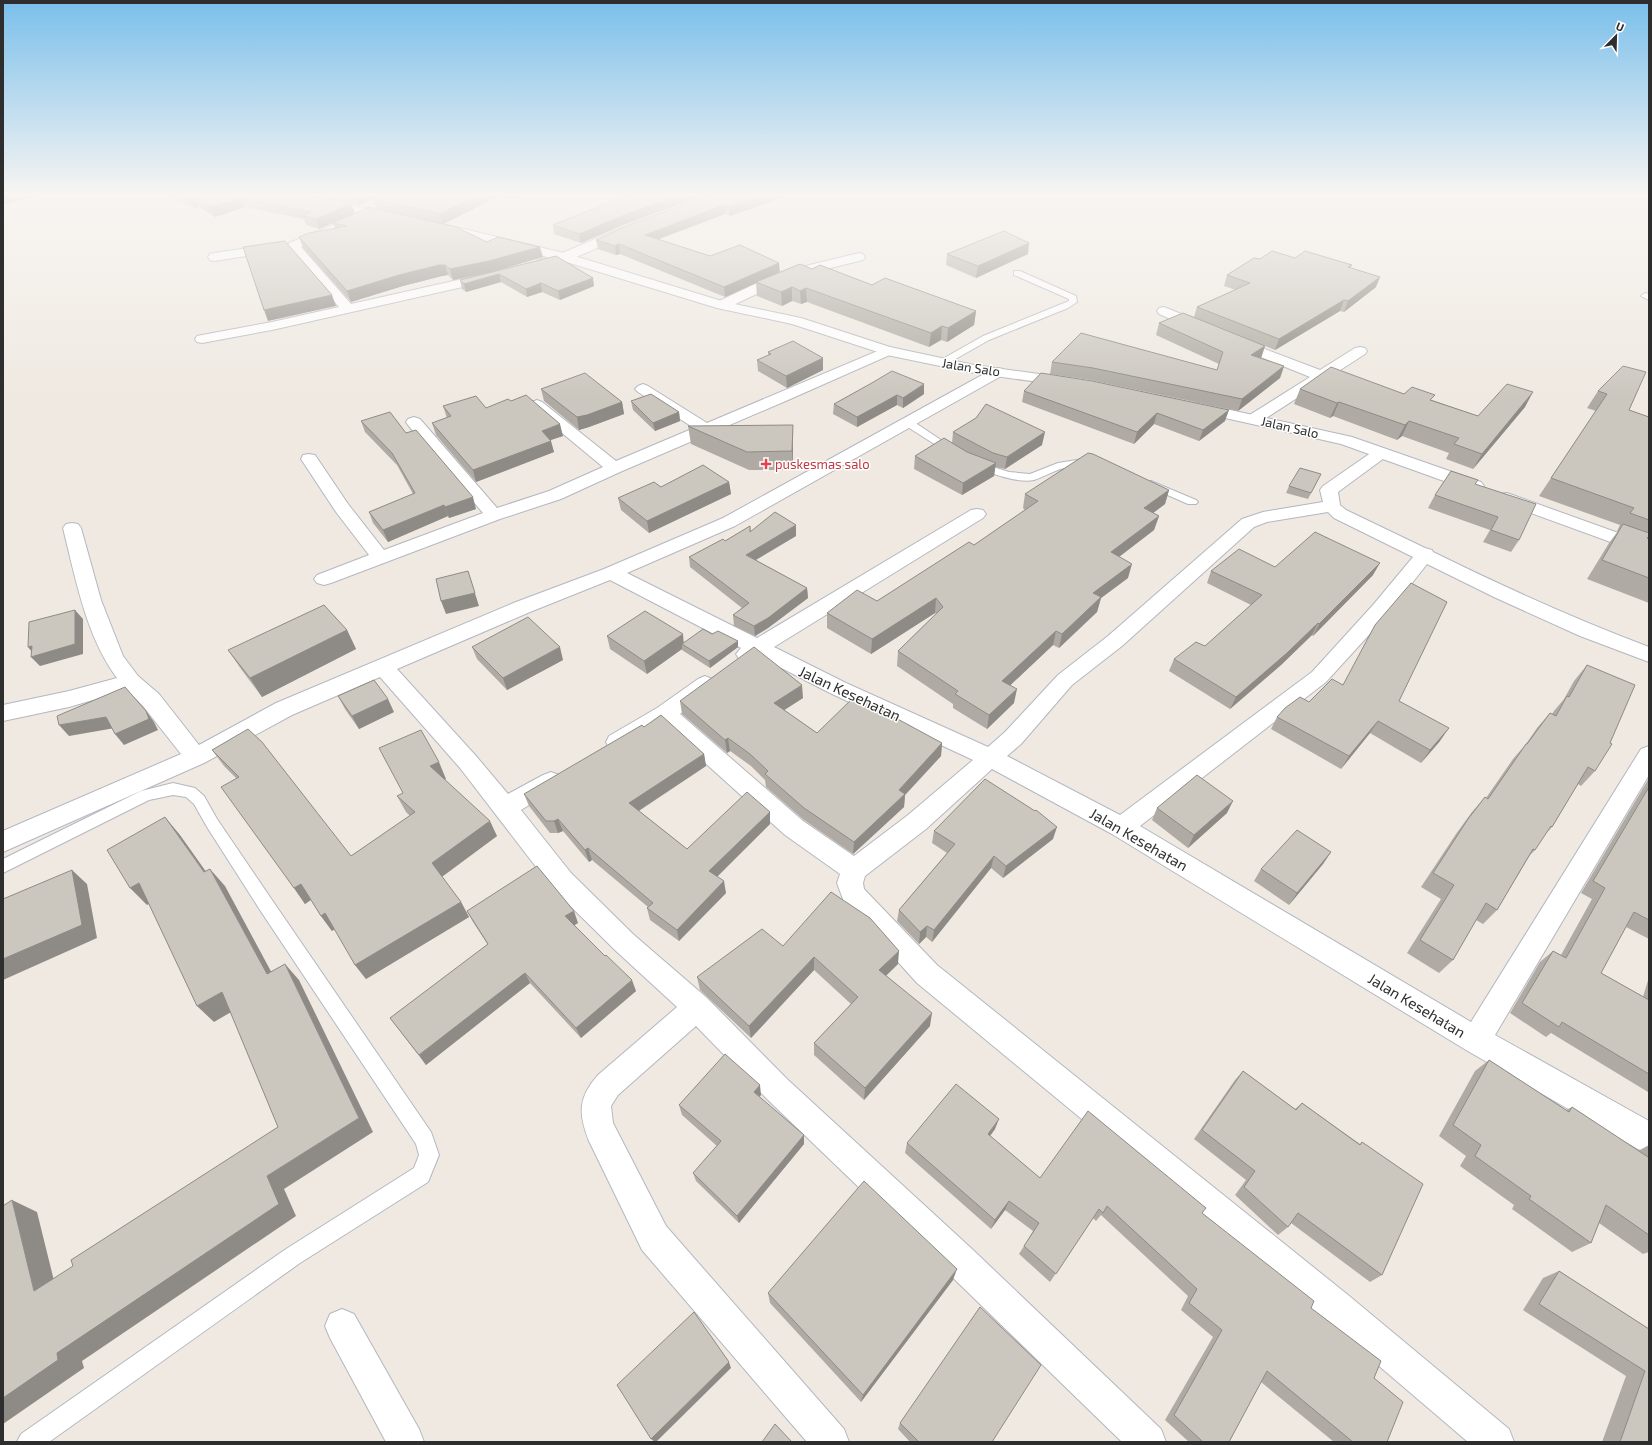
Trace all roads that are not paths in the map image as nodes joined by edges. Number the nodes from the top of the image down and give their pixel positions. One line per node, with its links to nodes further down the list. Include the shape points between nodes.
1 (307, 262): 9 (street)
2 (545, 262): 5 (street)
3 (582, 262): 8 (street, Jalan Salo)
4 (834, 262): 8 (street, via 798,272)
5 (529, 267)
6 (1016, 273): 14 (lane, via 1073,298 1073,302 986,338)
7 (501, 274): 9 (street)
8 (722, 305): 12 (street, Jalan Salo, via 796,321)
9 (348, 309): 11 (street)
10 (1164, 311): 16 (street)
11 (202, 339)
12 (887, 351): 14 (street, Jalan Salo); 24 (street)
13 (1360, 351): 16 (street)
14 (942, 363): 15 (street, Jalan Salo)
15 (998, 372): 17 (street, Jalan Salo); 23 (street)
16 (1321, 376): 21 (street)
17 (1083, 385)
18 (643, 389): 24 (street)
19 (536, 404): 28 (street)
20 (1184, 404): 21 (street, Jalan Salo)
21 (1254, 419): 25 (street, Jalan Salo, via 1346,440)
22 (414, 422): 33 (street)
23 (907, 422): 27 (lane, via 966,459 986,469 1008,475 1031,477 1083,462); 38 (street, via 729,522)
24 (706, 429): 28 (street)
25 (1380, 452): 31 (street, via 1329,490); 35 (street, Jalan Salo)
26 (309, 459): 37 (street, via 342,508)
27 (1101, 466)
28 (614, 468): 33 (street, via 555,495)
29 (1142, 480): 30 (lane)
30 (1192, 502)
31 (1332, 506): 36 (street, via 1340,514); 49 (street, via 1263,517 1248,523 1115,641 1065,680 1013,738)
32 (977, 514): 40 (street)
33 (494, 515): 37 (street)
34 (72, 528): 43 (street, via 106,641 114,659)
35 (1649, 550)
36 (1425, 554): 41 (street, via 1503,594); 52 (street, via 1380,610 1319,677)
37 (382, 558): 39 (street)
38 (611, 573): 40 (street, Jalan Kesehatan); 42 (street)
39 (324, 579)
40 (755, 647): 45 (street); 49 (street, Jalan Kesehatan)
41 (1649, 655)
42 (383, 666): 48 (street, via 284,709); 51 (street)
43 (131, 681): 44 (street, via 69,699); 48 (street, via 147,695)
44 (3, 713)
45 (665, 714): 46 (street); 55 (street, via 794,828)
46 (599, 753)
47 (1649, 755): 57 (street)
48 (196, 757): 53 (street)
49 (990, 758): 52 (street, Jalan Kesehatan); 55 (street, via 917,822)
50 (565, 772): 51 (street)
51 (506, 807): 56 (street, via 562,881 625,943)
52 (1121, 827): 57 (street, Jalan Kesehatan)
53 (3, 842)
54 (3, 866): 60 (lane, via 146,795 173,789 190,792 199,800 266,905 424,1139 429,1154 421,1175 294,1256)
55 (854, 870): 64 (street, via 850,883 853,894 928,974 1336,1307)
56 (697, 1007): 62 (street, via 608,1085 600,1095 595,1114 600,1130 654,1238); 63 (street, via 777,1089)
57 (1476, 1040): 58 (street, Jalan Kesehatan)
58 (1649, 1138)
59 (342, 1326): 61 (street)
60 (29, 1442)
61 (406, 1442)
62 (831, 1442)
63 (1148, 1442)
64 (1496, 1442)

